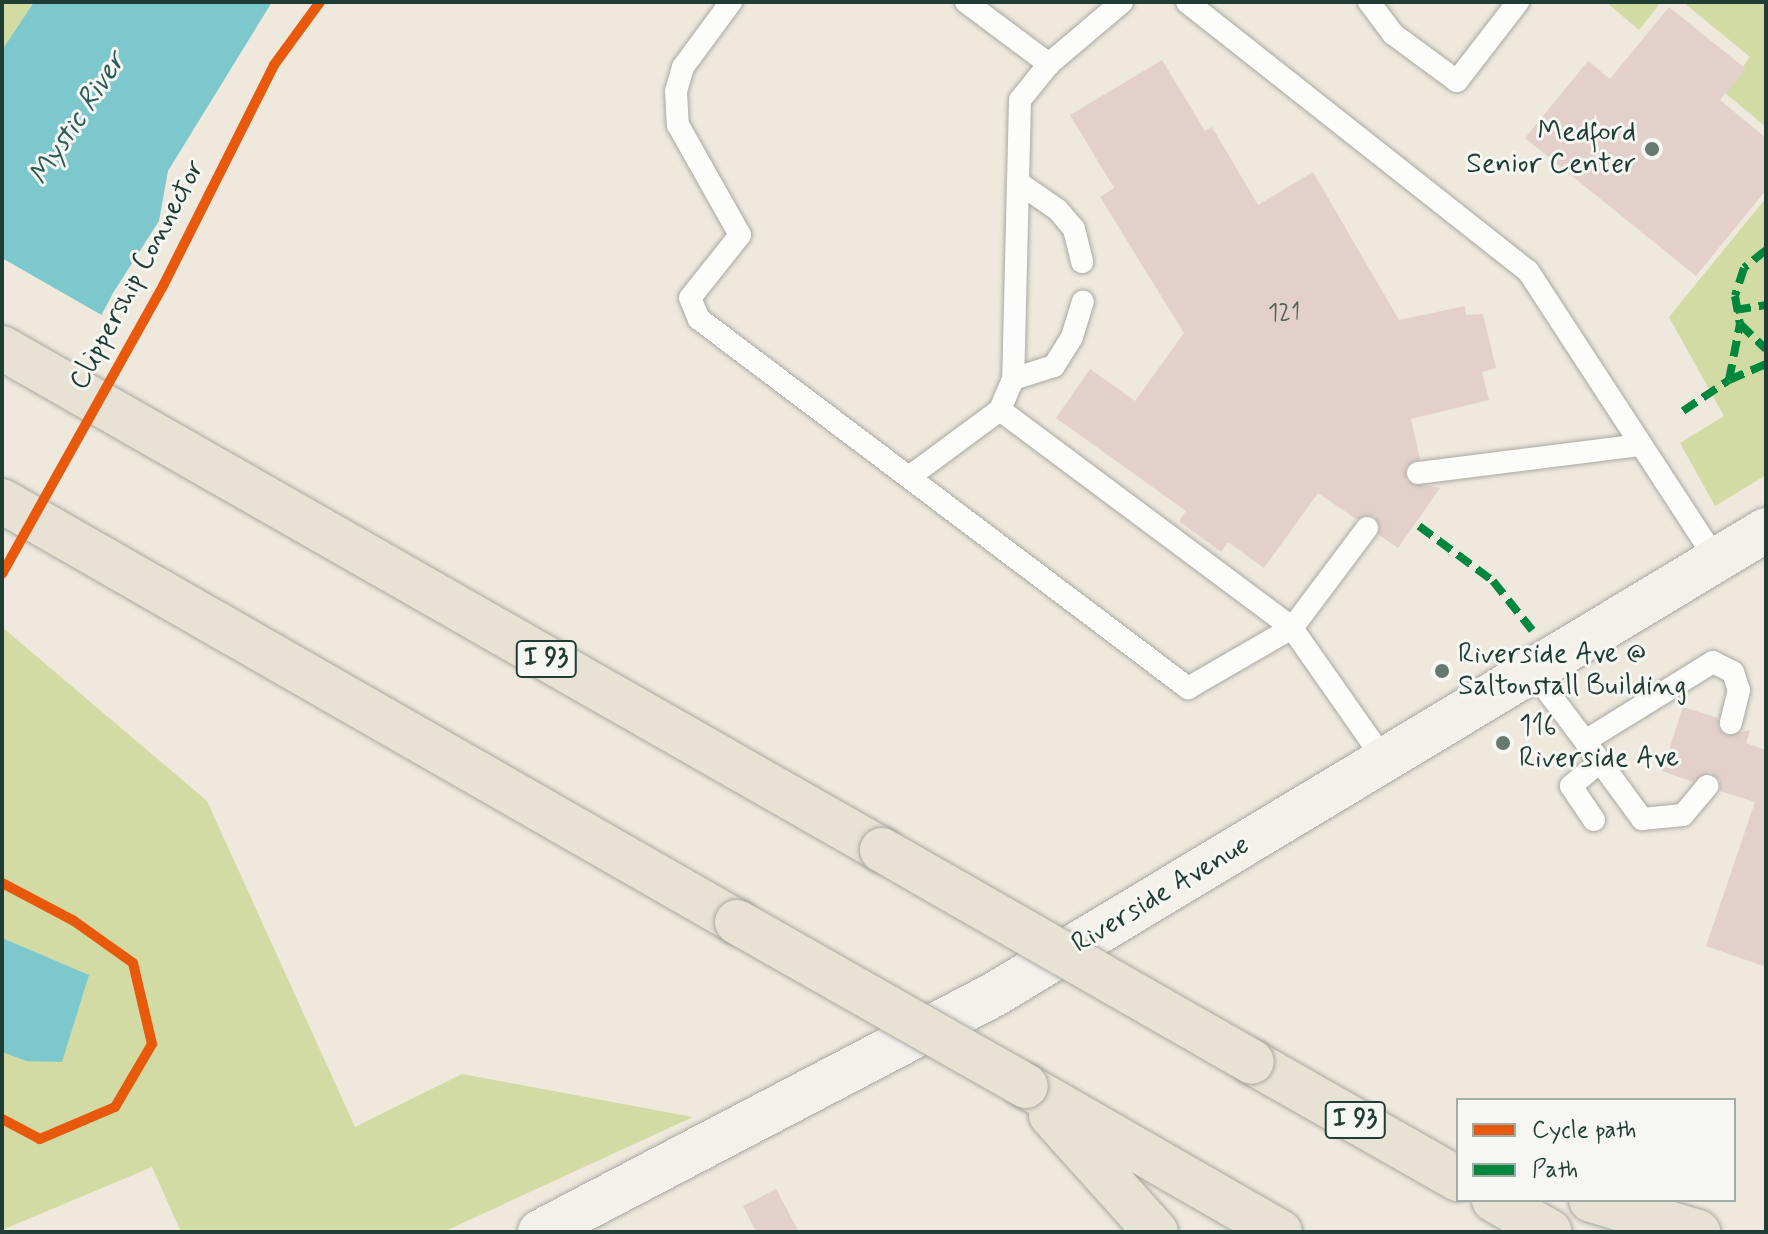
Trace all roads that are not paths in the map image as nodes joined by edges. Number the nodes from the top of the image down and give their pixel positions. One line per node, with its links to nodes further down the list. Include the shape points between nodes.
1 (731, 2): 16 (lane, via 683,67 676,91 678,125 740,235 690,298 699,319)
2 (966, 2): 7 (lane)
3 (1122, 2): 7 (lane)
4 (1187, 2): 14 (lane, via 1528,271)
5 (1369, 2): 6 (lane, via 1393,34 1457,81)
6 (1518, 2)
7 (1049, 64): 8 (lane, via 1020,100)
8 (1019, 183): 9 (lane, via 1058,210 1074,229); 12 (lane)
9 (1082, 262)
10 (1083, 302): 12 (lane, via 1072,337 1054,366)
11 (2, 348): 30 (highway, I 93, bridge)
12 (1013, 379): 13 (lane)
13 (1000, 410): 16 (lane); 21 (lane)
14 (1640, 445): 15 (lane); 20 (lane)
15 (1418, 473)
16 (909, 477): 21 (lane, via 1188,688)
17 (2, 501): 29 (highway, bridge, via 1026,1086)
18 (1367, 528): 21 (lane)
19 (1766, 530): 20 (main road, Riverside Avenue)
20 (1717, 561): 22 (main road, Riverside Avenue)
21 (1292, 628): 25 (lane)
22 (1533, 672): 24 (lane); 25 (main road, Riverside Avenue)
23 (1731, 723): 24 (lane, via 1739,690 1733,672 1713,662)
24 (1585, 741): 26 (lane)
25 (1386, 762): 35 (main road, Riverside Avenue, via 995,994)
26 (1600, 762): 27 (lane, via 1642,819 1683,815); 28 (lane, via 1571,786)
27 (1707, 786)
28 (1594, 820)
29 (1092, 1138): 36 (highway); 37 (highway)
30 (1387, 1139): 31 (highway); 32 (highway, I 93)
31 (1456, 1159)
32 (1456, 1178)
33 (1498, 1202): 38 (highway)
34 (1598, 1202): 39 (highway)
35 (540, 1232)
36 (1156, 1232)
37 (1280, 1232)
38 (1550, 1232)
39 (1698, 1232)

